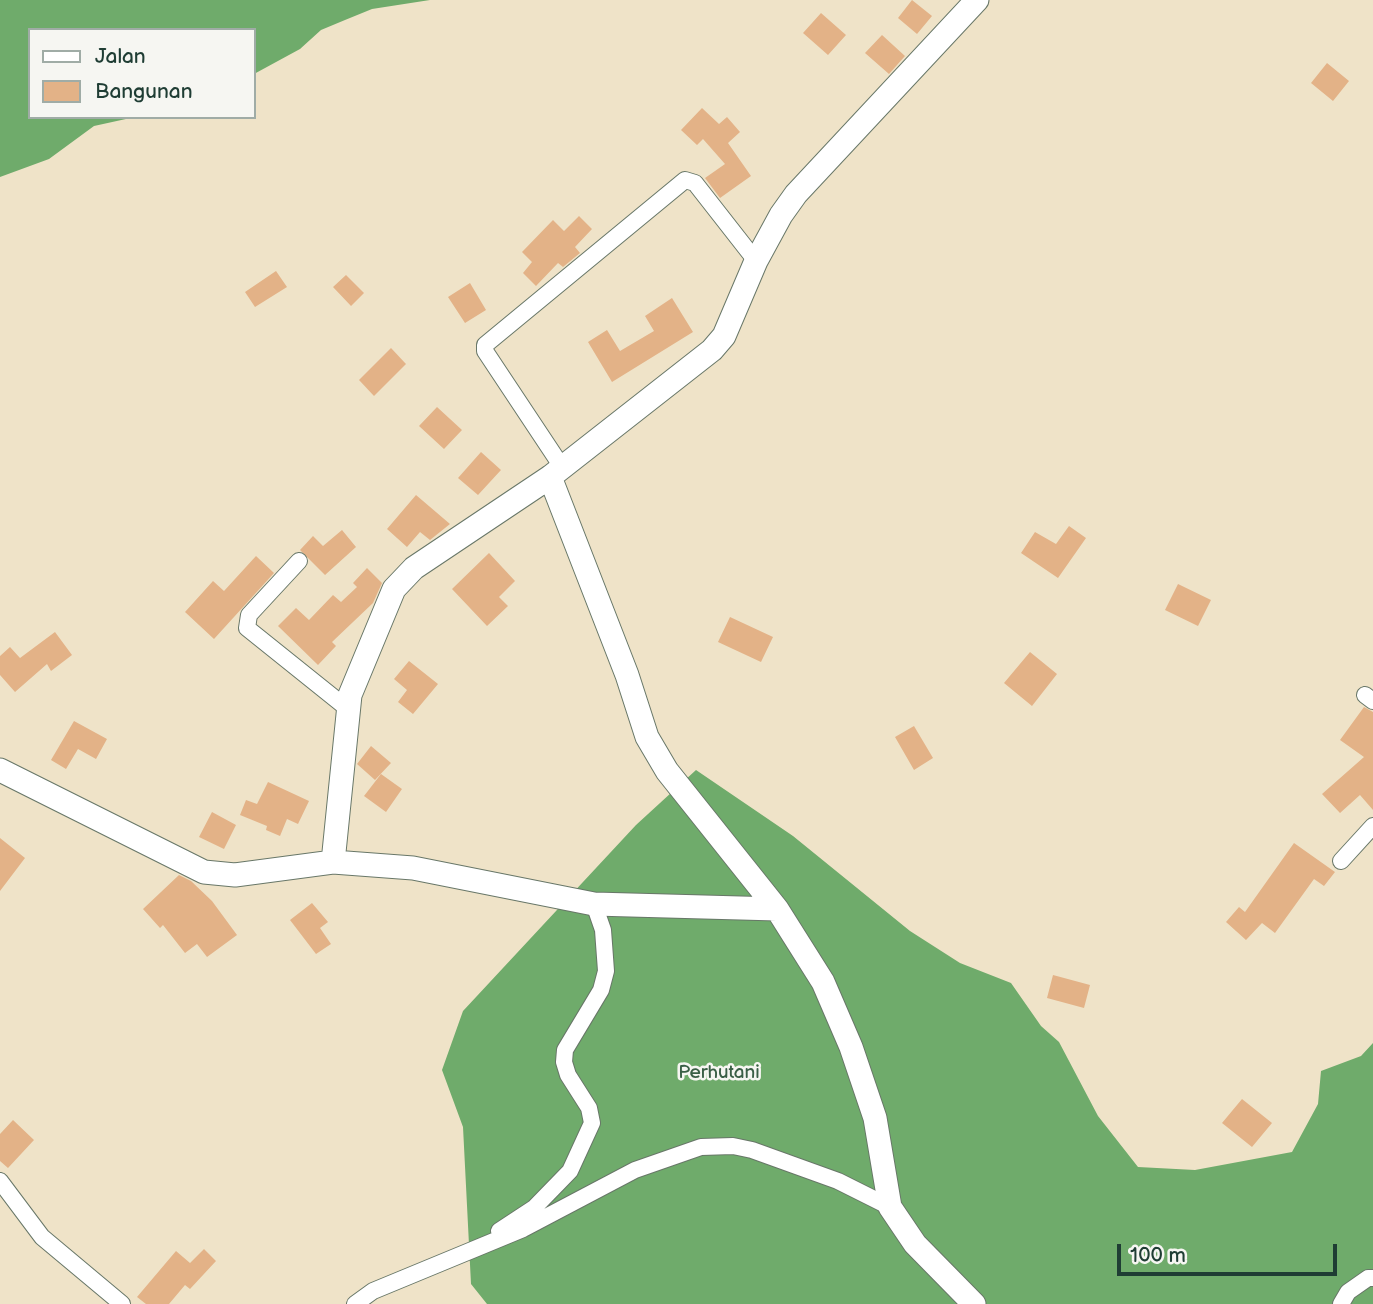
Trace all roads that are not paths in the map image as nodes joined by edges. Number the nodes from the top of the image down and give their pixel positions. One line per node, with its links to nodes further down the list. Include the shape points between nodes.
1 (977, 0): 2 (street, via 796,194)
2 (756, 261): 3 (street, via 724,336 712,351); 3 (street, via 695,183 685,180 485,345)
3 (556, 472): 5 (street, via 403,578 387,602); 11 (street, via 651,746)
4 (299, 561): 5 (street, via 249,615 247,628)
5 (348, 709): 9 (street)
6 (0, 770): 9 (street, via 204,872 235,875)
7 (1373, 826): 8 (street)
8 (1341, 861)
9 (333, 862): 10 (street, via 413,868)
10 (594, 904): 11 (street); 14 (street, via 603,930 606,971 601,990 565,1050 564,1062 589,1108 592,1123 570,1171 534,1208)
11 (776, 909): 13 (street, via 823,982 850,1047 875,1118)
12 (0, 1181): 16 (street, via 42,1237)
13 (890, 1207): 14 (street, via 771,1156 719,1145 658,1160); 18 (street, via 915,1244)
14 (478, 1248): 17 (street, via 373,1291)
15 (1373, 1278): 19 (street, via 1348,1292)
16 (122, 1304)
17 (355, 1304)
18 (974, 1304)
19 (1341, 1304)

